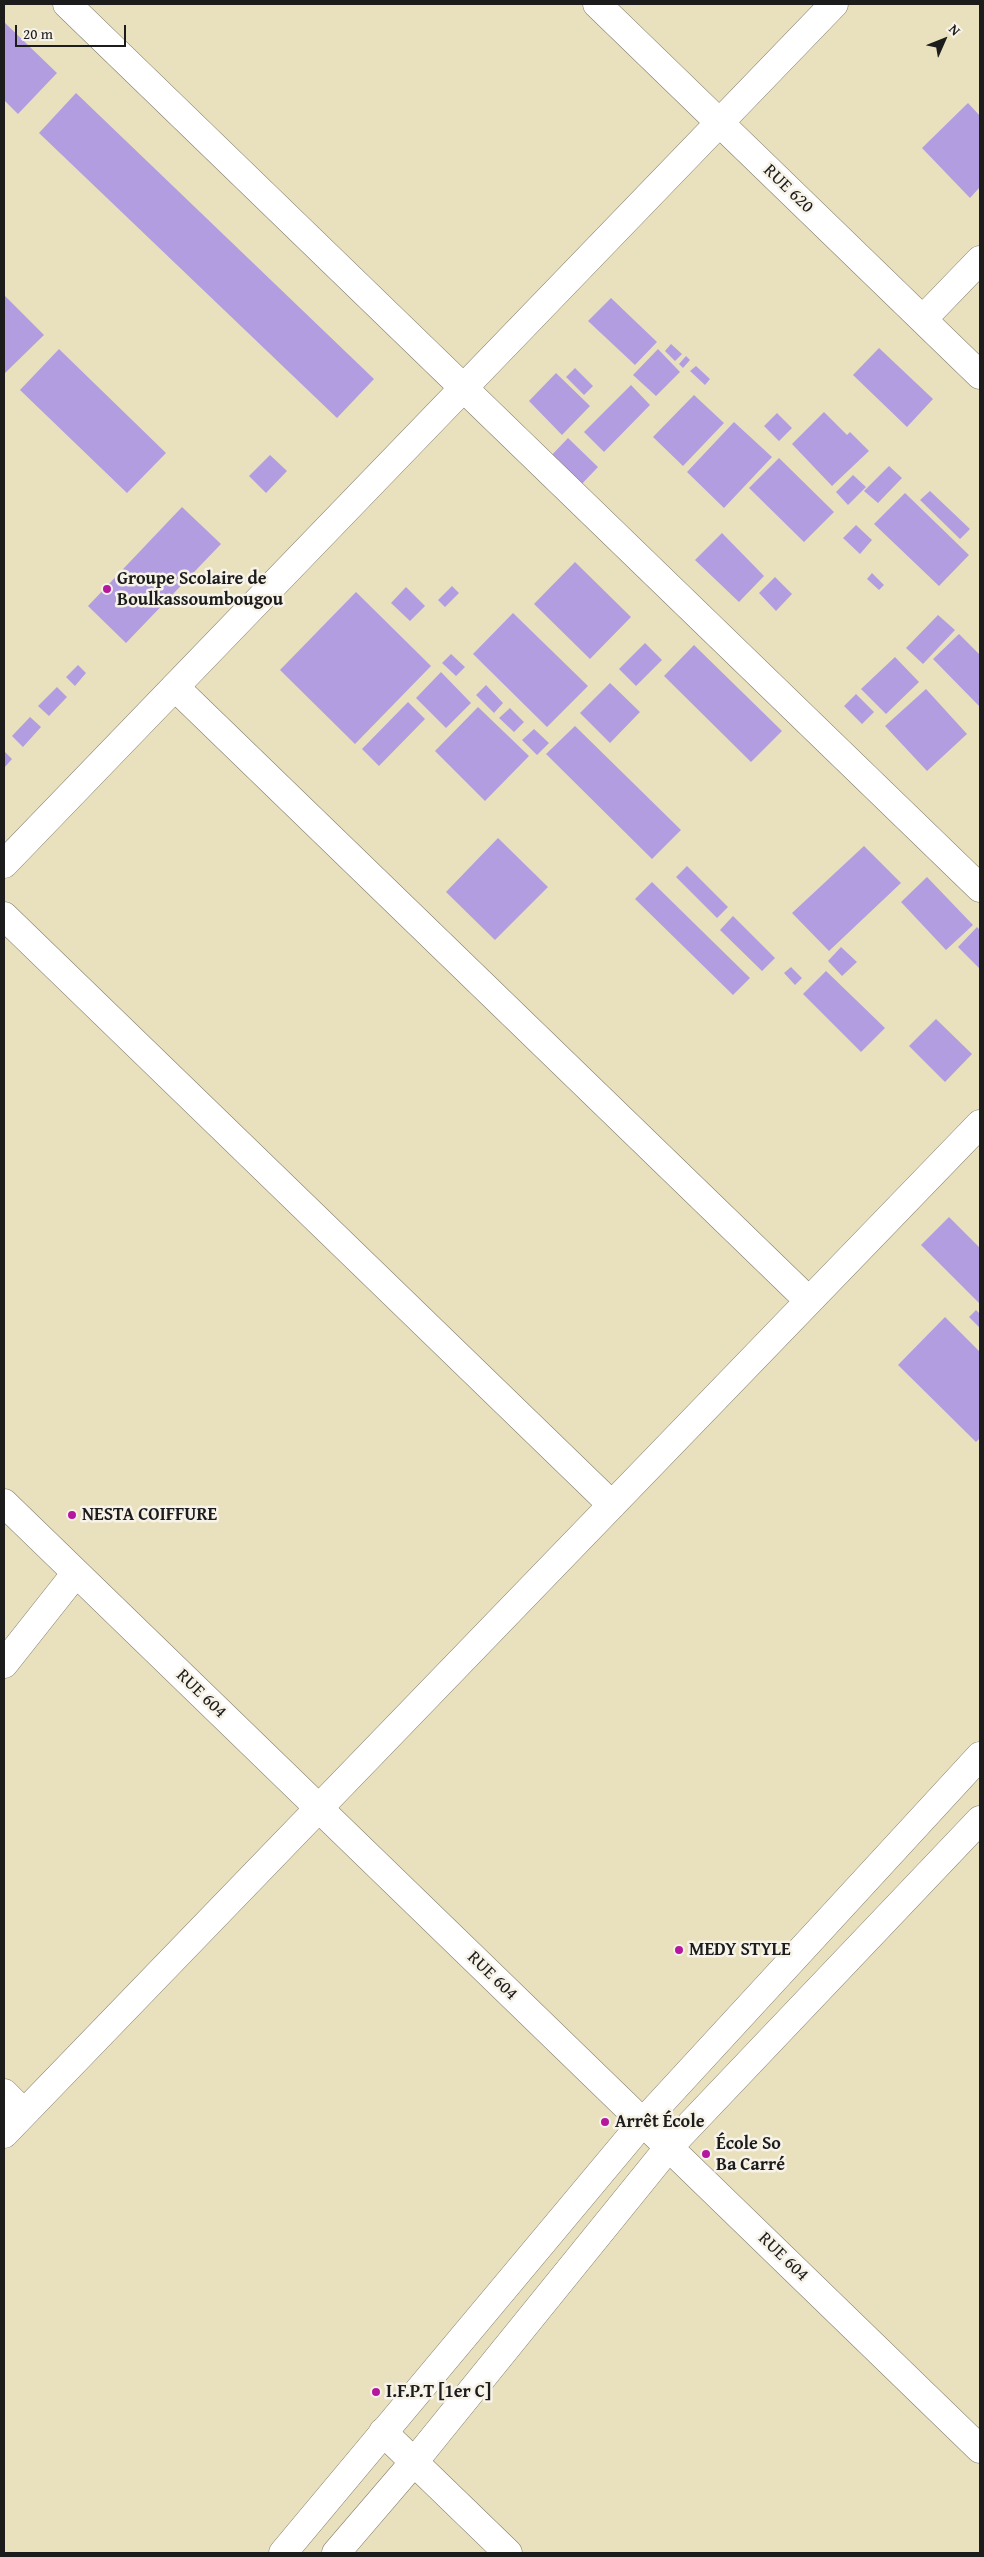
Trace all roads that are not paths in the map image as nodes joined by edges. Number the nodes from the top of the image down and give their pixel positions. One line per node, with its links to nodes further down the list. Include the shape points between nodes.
1 (67, 4): 8 (street)
2 (597, 4): 4 (street, RUE 620)
3 (834, 4): 4 (street)
4 (719, 122): 6 (street, RUE 620); 8 (street)
5 (980, 260): 6 (street)
6 (923, 319): 7 (street, RUE 620)
7 (980, 375)
8 (464, 388): 9 (street); 11 (street)
9 (175, 687): 10 (street); 14 (street)
10 (4, 864)
11 (980, 888)
12 (4, 916): 16 (street)
13 (980, 1124): 14 (street)
14 (810, 1301): 16 (street)
15 (4, 1503): 17 (street, RUE 604)
16 (612, 1505): 20 (street)
17 (76, 1574): 18 (street); 20 (street, RUE 604)
18 (4, 1664)
19 (980, 1756): 24 (street)
20 (319, 1808): 23 (street); 24 (street, RUE 604)
21 (980, 1820): 26 (street)
22 (4, 2093): 23 (street)
23 (24, 2113): 25 (street)
24 (643, 2122): 26 (street, RUE 604); 27 (street)
25 (4, 2134)
26 (669, 2147): 28 (street, RUE 604); 29 (street)
27 (383, 2432): 29 (street); 30 (street)
28 (980, 2449)
29 (414, 2462): 31 (street); 32 (street)
30 (283, 2553)
31 (336, 2553)
32 (508, 2553)

